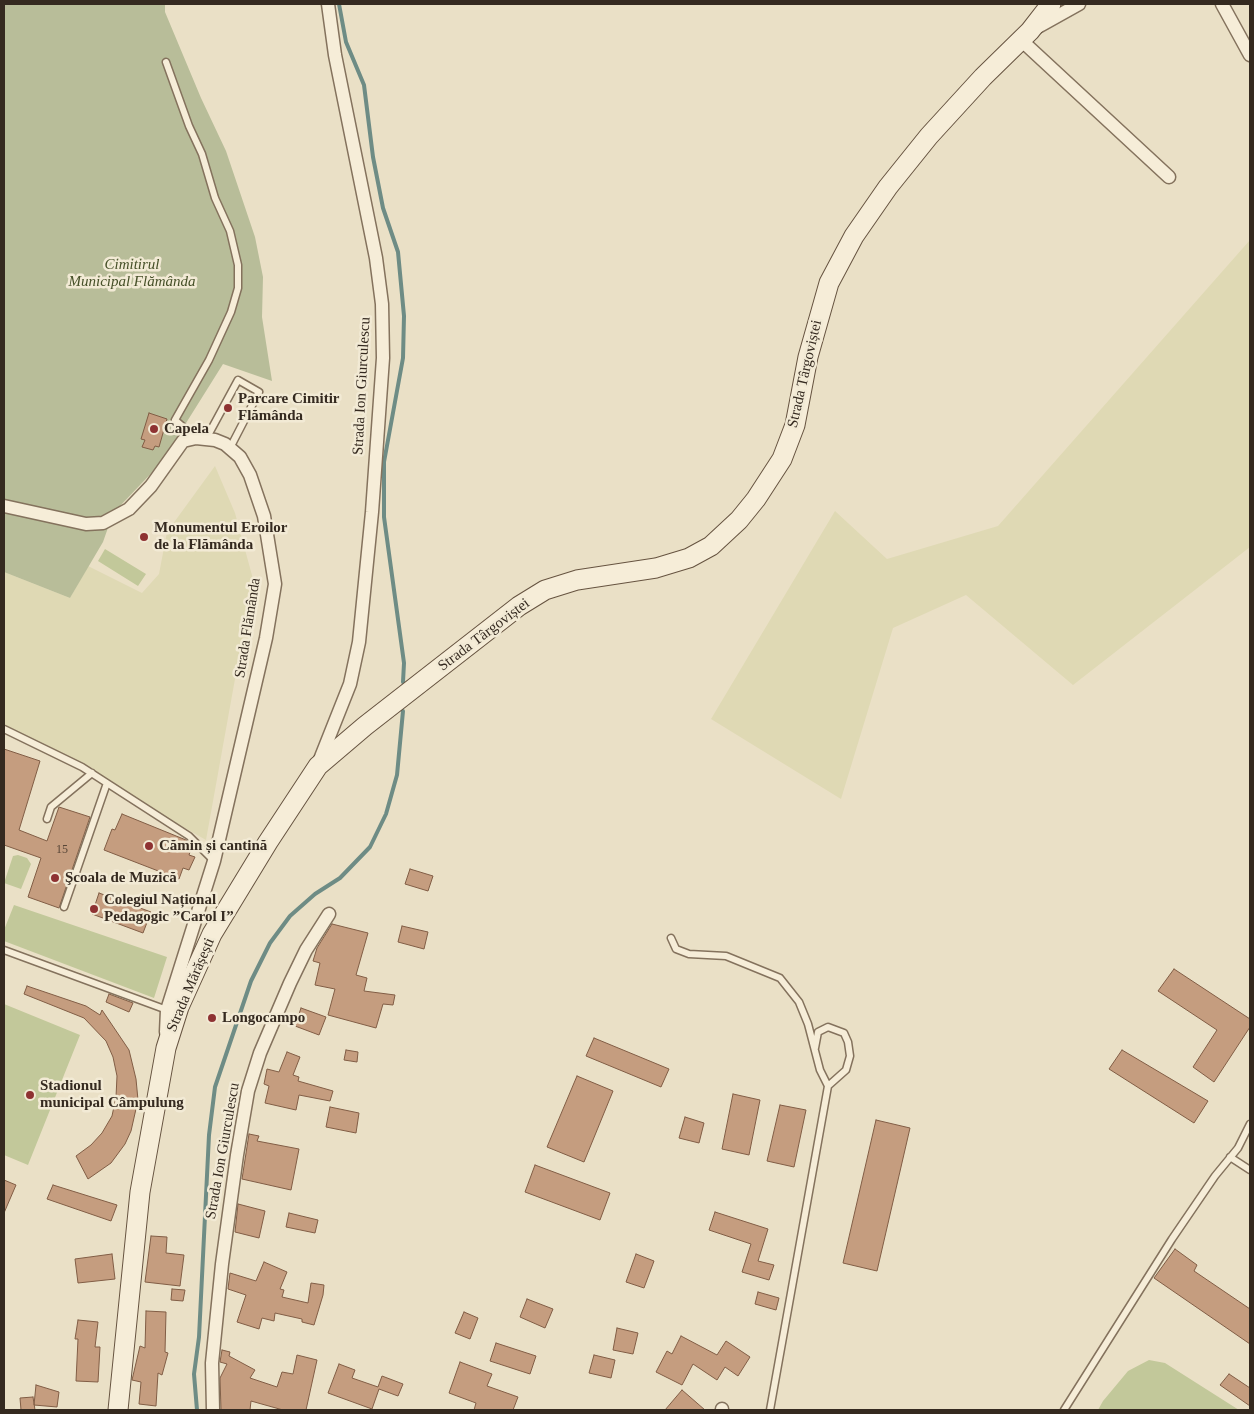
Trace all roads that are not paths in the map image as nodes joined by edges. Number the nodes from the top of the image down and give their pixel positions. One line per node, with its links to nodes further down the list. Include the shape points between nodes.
1 (328, 4): 13 (street, Strada Ion Giurculescu, via 335,55 376,258 382,304 383,358 359,642 350,684)
2 (1051, 4): 5 (main road, Strada Târgoviștei)
3 (1079, 4): 5 (street)
4 (1222, 4): 6 (street)
5 (1026, 35): 8 (street); 13 (main road, Strada Târgoviștei, via 929,136 854,236 828,283 808,357 795,425 782,459 739,520 711,546 689,558 656,568 577,580 545,590 519,606)
6 (1250, 55)
7 (166, 62): 9 (lane, via 230,231 238,265 238,288 231,312 209,360 175,420)
8 (1169, 177)
9 (201, 438): 10 (street, Strada Flămânda, via 215,440); 10 (lane, via 238,380 259,392); 11 (street, via 184,441 129,509 103,523 86,524)
10 (230, 448): 17 (street, Strada Flămânda, via 240,457 250,475 264,516 275,584 266,638)
11 (4, 506)
12 (4, 729): 14 (lane)
13 (318, 766): 23 (main road, Strada Mărășești, via 212,934 179,1007)
14 (92, 773): 15 (lane); 16 (lane, via 51,807)
15 (108, 782): 17 (lane, via 189,836); 18 (lane)
16 (47, 819)
17 (214, 861): 22 (street, Strada Flămânda)
18 (64, 907)
19 (329, 914): 30 (street, Strada Ion Giurculescu, via 290,982 248,1091 222,1264 212,1363)
20 (671, 938): 24 (lane, via 676,949 689,954 726,956 780,978 799,1002)
21 (4, 950): 22 (lane)
22 (167, 1010): 23 (street, Strada Flămânda)
23 (166, 1048): 29 (main road, Strada Mărășești, via 140,1192)
24 (814, 1051): 25 (lane); 25 (lane, via 818,1032 828,1027 844,1033 850,1056 846,1070)
25 (828, 1086): 31 (lane)
26 (1250, 1124): 27 (lane)
27 (1230, 1157): 28 (lane); 32 (lane, via 1172,1240)
28 (1250, 1170)
29 (118, 1410)
30 (213, 1410)
31 (770, 1410)
32 (1064, 1410)

